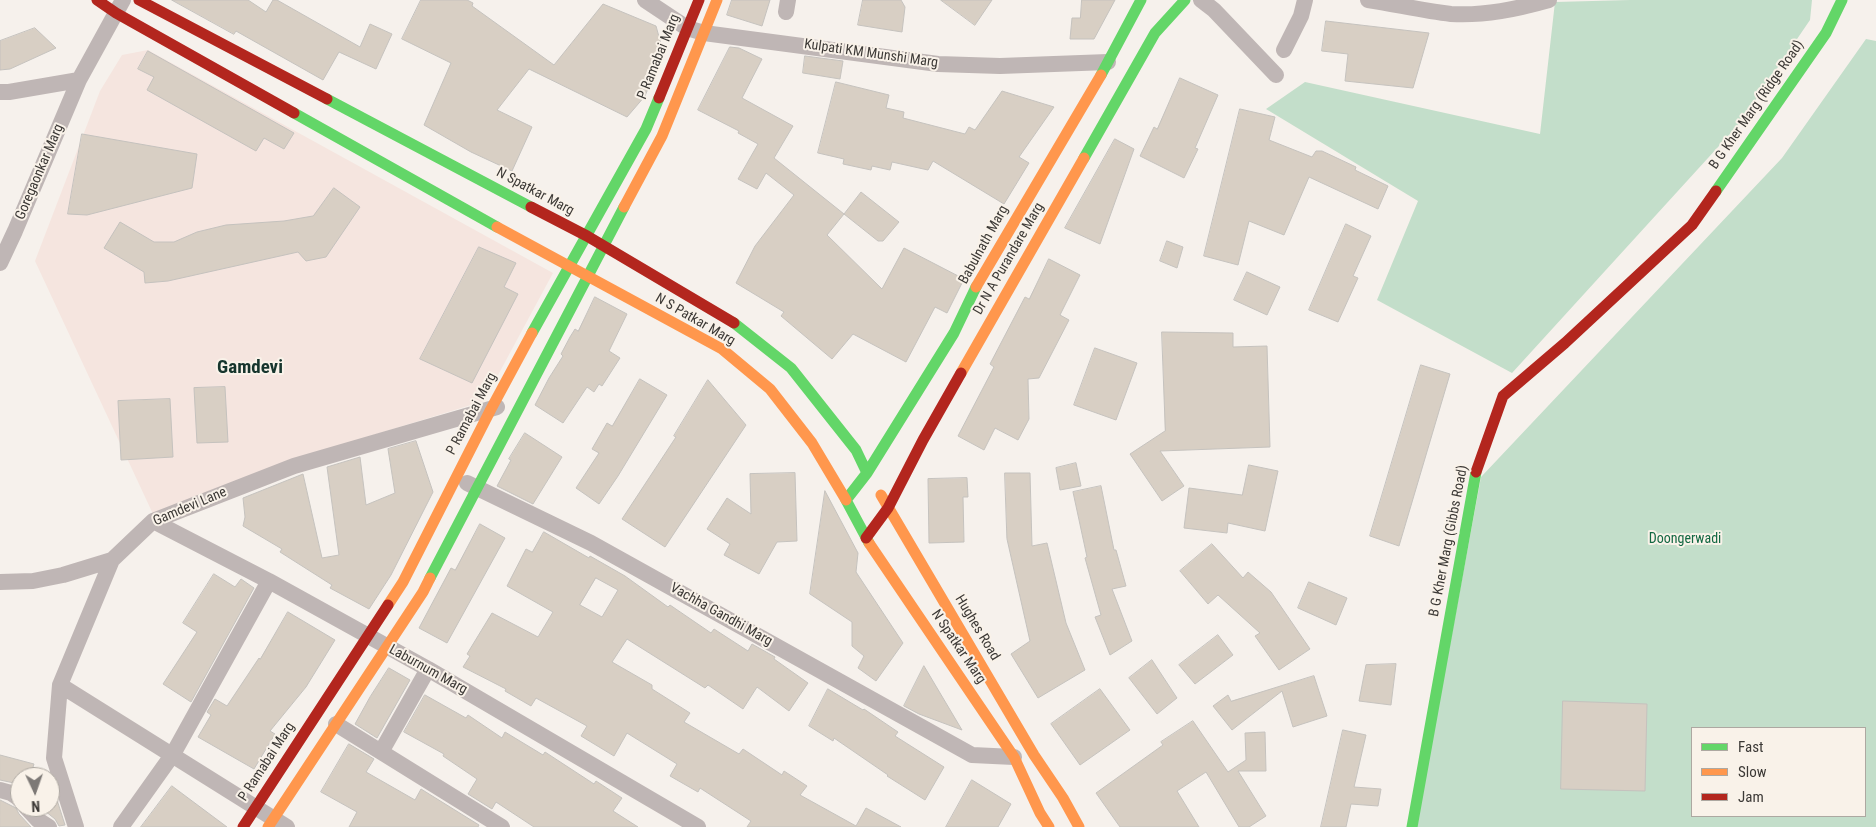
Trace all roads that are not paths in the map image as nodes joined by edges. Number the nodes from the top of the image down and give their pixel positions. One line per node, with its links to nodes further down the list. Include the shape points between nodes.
1 (97, 0): 13 (main road)
2 (139, 0): 25 (main road, N Spatkar Marg)
3 (645, 0): 15 (street, Kulpati KM Munshi Marg)
4 (699, 0): 15 (main road, P Ramabai Marg)
5 (717, 0): 16 (main road)
6 (1141, 0): 18 (main road, Babulnath Marg)
7 (1185, 0): 39 (main road, Dr N A Purandare Marg, via 1155,33 923,440)
8 (1201, 0): 19 (street)
9 (1305, 0): 17 (street, via 1301,16)
10 (1368, 0): 14 (street)
11 (1549, 0): 14 (street, via 1481,14)
12 (1842, 0): 24 (main road, B G Kher Marg (Ridge Road), via 1826,33)
13 (120, 6): 20 (street, Goregaonkar Marg); 28 (main road)
14 (1453, 7)
15 (687, 28): 16 (street, Kulpati KM Munshi Marg); 22 (main road, P Ramabai Marg)
16 (704, 34): 18 (street, Kulpati KM Munshi Marg, via 938,64 988,66); 23 (main road)
17 (1284, 50)
18 (1108, 62): 34 (main road, Babulnath Marg, via 984,274 954,333)
19 (1276, 75)
20 (79, 80): 21 (street); 27 (street, Goregaonkar Marg)
21 (0, 92)
22 (646, 129): 23 (main road); 25 (main road, P Ramabai Marg)
23 (662, 136): 26 (main road)
24 (1692, 225): 69 (main road, B G Kher Marg (Gibbs Road), via 1503,396 1476,473)
25 (586, 236): 26 (main road, N Spatkar Marg); 28 (main road, P Ramabai Marg)
26 (603, 247): 29 (main road); 30 (main road, N Spatkar Marg)
27 (0, 263)
28 (568, 266): 29 (main road); 33 (main road, P Ramabai Marg)
29 (587, 277): 31 (main road, N S Patkar Marg); 32 (main road)
30 (645, 281): 31 (main road); 34 (main road, N Spatkar Marg, via 737,325 792,368 856,450)
31 (635, 302): 37 (main road, N S Patkar Marg, via 722,349 770,388 812,443)
32 (521, 400): 33 (street, Gamdevi Lane); 36 (main road)
33 (491, 409): 35 (main road, P Ramabai Marg); 41 (street, Gamdevi Lane, via 294,466)
34 (867, 473): 37 (main road, Babulnath Marg); 39 (main road, Hughes Road)
35 (456, 478): 36 (street, Vachha Gandhi Marg); 38 (main road, P Ramabai Marg)
36 (477, 488): 40 (main road); 55 (street, Vachha Gandhi Marg, via 591,543 972,755)
37 (846, 500): 42 (main road, N Spatkar Marg)
38 (441, 506): 40 (main road); 46 (main road, P Ramabai Marg)
39 (888, 508): 42 (main road, Dr N A Purandare Marg); 57 (main road, Hughes Road, via 1029,746)
40 (463, 516): 47 (main road)
41 (153, 520): 43 (street, Gamdevi Lane); 44 (street, Laburnum Marg)
42 (866, 538): 55 (main road, N Spatkar Marg)
43 (112, 560): 45 (street, via 63,575); 51 (street, Gamdevi Lane)
44 (269, 581): 48 (street, Laburnum Marg); 54 (street)
45 (0, 582)
46 (403, 582): 47 (main road); 48 (main road, P Ramabai Marg)
47 (423, 592): 49 (main road)
48 (367, 636): 49 (street, Laburnum Marg); 56 (main road, P Ramabai Marg)
49 (387, 647): 50 (street, Laburnum Marg); 52 (main road)
50 (428, 669): 53 (street); 65 (street, Laburnum Marg)
51 (60, 684): 54 (street); 61 (street, Gamdevi Lane, via 54,758)
52 (336, 724): 59 (main road); 64 (street)
53 (385, 745)
54 (173, 754): 56 (street); 62 (street)
55 (1014, 757): 57 (main road, N Spatkar Marg)
56 (256, 806): 59 (street); 63 (main road, P Ramabai Marg)
57 (1052, 806): 66 (street); 67 (main road); 68 (main road)
58 (35, 817): 60 (street)
59 (276, 824)
60 (49, 827)
61 (76, 827)
62 (121, 827)
63 (243, 827)
64 (502, 827)
65 (698, 827)
66 (1029, 827)
67 (1050, 827)
68 (1079, 827)
69 (1412, 827)

